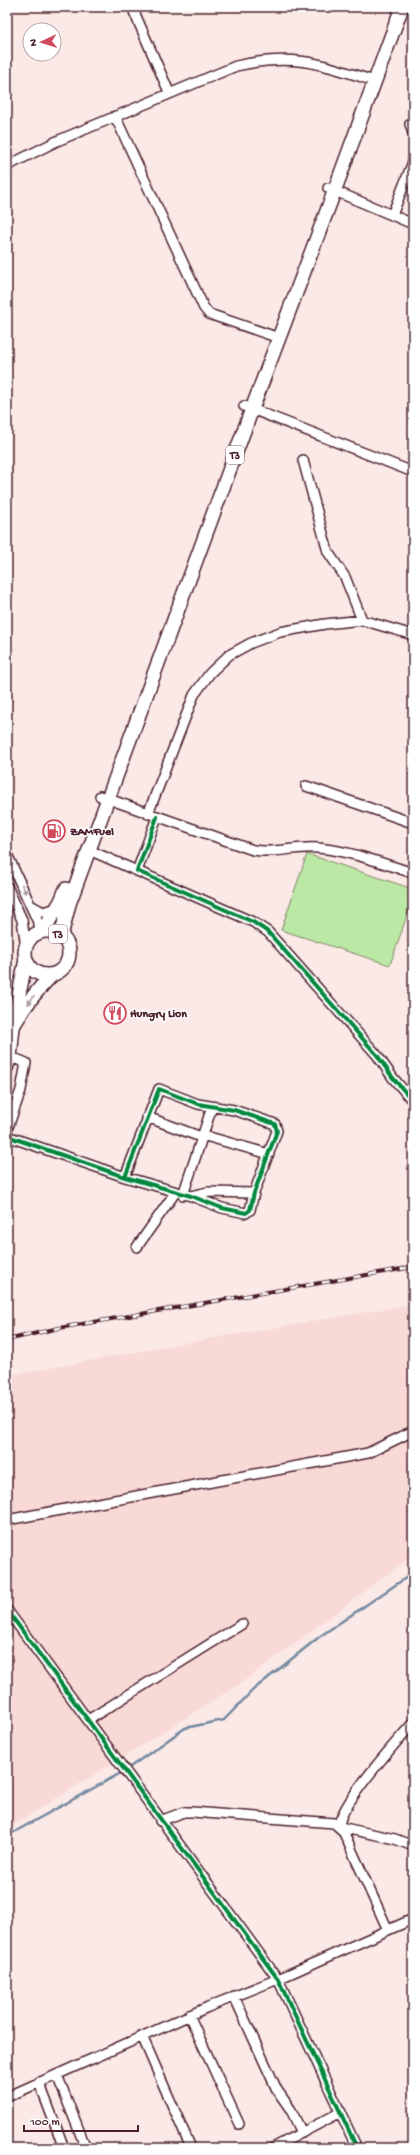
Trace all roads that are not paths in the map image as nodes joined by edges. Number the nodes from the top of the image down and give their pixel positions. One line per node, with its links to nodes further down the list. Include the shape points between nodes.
1 (132, 7): 5 (street)
2 (393, 7): 4 (highway, T3)
3 (402, 7): 4 (highway, T3)
4 (370, 80): 5 (street, via 322,64 282,59 263,60 236,66); 11 (highway, T3)
5 (170, 92): 6 (street)
6 (115, 116): 10 (street); 14 (street, via 204,308 209,314)
7 (410, 124): 8 (street)
8 (413, 133)
9 (413, 162): 12 (street)
10 (8, 163)
11 (331, 189): 12 (street); 14 (highway, T3)
12 (392, 215): 13 (street)
13 (413, 224)
14 (275, 336): 15 (highway, T3)
15 (248, 407): 17 (street); 21 (highway, T3)
16 (303, 460): 18 (street, via 328,552 345,578)
17 (413, 472)
18 (362, 620): 19 (street); 22 (street, via 280,632 229,655 210,673 194,695)
19 (413, 636)
20 (306, 786): 24 (street)
21 (104, 797): 22 (street); 25 (highway, T3); 31 (highway, T3)
22 (148, 814): 23 (street)
23 (157, 817): 27 (street); 28 (street, via 253,850 317,848 338,851)
24 (413, 823)
25 (89, 850): 27 (street); 33 (highway, T3, via 68,904)
26 (7, 854): 30 (street, one-way to 30)
27 (137, 871): 41 (street, via 253,922 268,932 377,1055 392,1078)
28 (413, 873)
29 (7, 886): 34 (street, via 22,920)
30 (31, 905): 31 (street, via 43,912 51,912); 32 (street)
31 (57, 908): 32 (highway, T3)
32 (42, 931): 33 (highway, T3); 34 (highway, T3, via 30,939)
33 (61, 936): 35 (highway, T3, via 66,941 69,955 64,967)
34 (26, 953): 35 (highway, via 36,972); 36 (highway, T3)
35 (52, 975): 36 (highway, T3, one-way to 36, via 41,985)
36 (14, 1024): 37 (highway, T3); 39 (street)
37 (7, 1038)
38 (7, 1047): 39 (street)
39 (12, 1058): 40 (street); 44 (street, via 26,1063 21,1090)
40 (7, 1071)
41 (413, 1101)
42 (212, 1107): 43 (street, via 159,1089); 46 (street); 47 (street, via 234,1110 275,1124 277,1131)
43 (147, 1117): 46 (street); 48 (street)
44 (7, 1130)
45 (7, 1136): 48 (street)
46 (202, 1136): 47 (street); 50 (street)
47 (269, 1154): 49 (street)
48 (124, 1177): 50 (street)
49 (254, 1193): 50 (street); 50 (street, via 250,1210 246,1213 222,1208)
50 (183, 1194): 51 (street)
51 (137, 1247)
52 (413, 1431): 53 (street, via 368,1453)
53 (7, 1520)
54 (7, 1610): 56 (street)
55 (242, 1624): 56 (street)
56 (88, 1720): 58 (street)
57 (413, 1723): 59 (street, via 358,1789 341,1816)
58 (160, 1821): 59 (street, via 184,1812 192,1812 325,1821); 63 (street)
59 (339, 1827): 60 (street, via 395,1839); 62 (street, via 366,1877)
60 (413, 1846)
61 (413, 1919): 62 (street)
62 (388, 1930): 63 (street)
63 (278, 1979): 64 (street); 70 (street)
64 (234, 1996): 65 (street); 72 (street, via 277,2090 291,2110)
65 (189, 2015): 66 (street); 71 (street)
66 (142, 2036): 67 (street); 75 (street)
67 (57, 2074): 68 (street); 74 (street)
68 (39, 2082): 69 (street); 73 (street)
69 (7, 2097)
70 (341, 2112): 72 (street); 77 (street)
71 (238, 2124)
72 (302, 2133): 76 (street)
73 (64, 2148)
74 (86, 2148)
75 (191, 2148)
76 (272, 2148)
77 (357, 2148)

